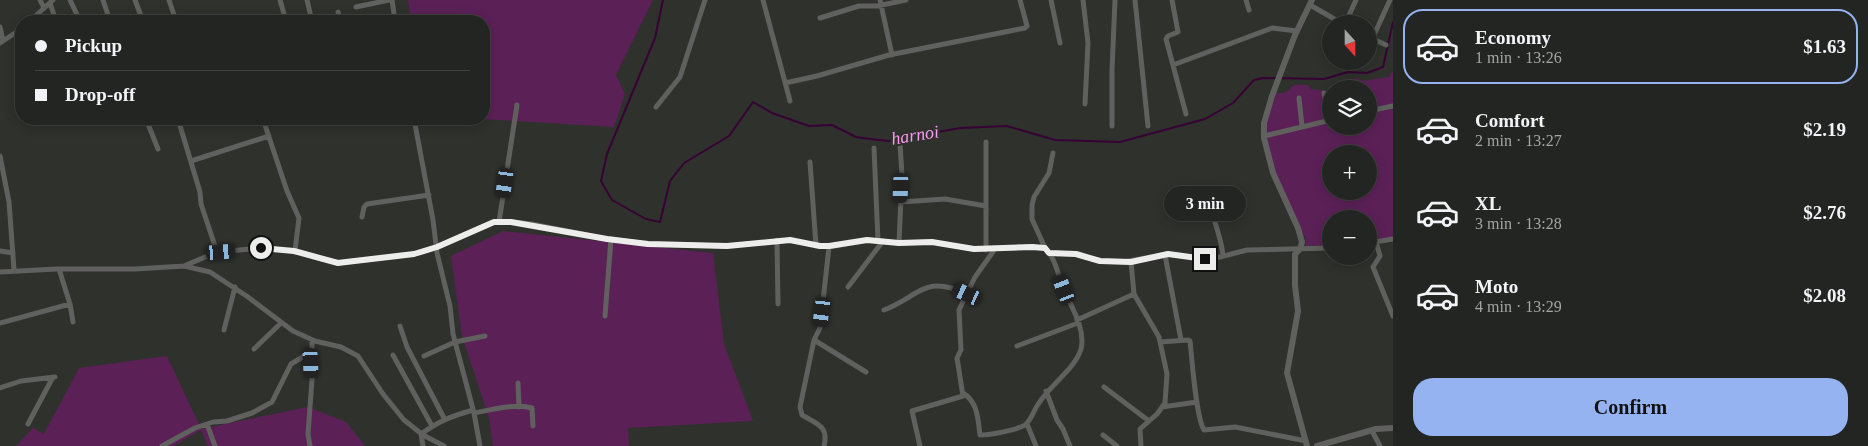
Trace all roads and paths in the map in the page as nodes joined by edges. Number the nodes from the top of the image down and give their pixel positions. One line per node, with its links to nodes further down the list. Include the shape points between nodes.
1 (40, 0): 26 (street)
2 (70, 0): 31 (street)
3 (102, 0): 32 (street)
4 (135, 0): 33 (street)
5 (168, 0): 34 (street)
6 (280, 0): 35 (street)
7 (307, 0): 36 (street)
8 (390, 0): 25 (street); 38 (street)
9 (705, 0): 58 (street, via 680,77)
10 (763, 0): 52 (street)
11 (906, 0): 23 (street)
12 (1020, 0): 50 (street, via 1025,28)
13 (1051, 0): 48 (street)
14 (1084, 0): 55 (street, via 1088,43)
15 (1115, 0): 66 (street)
16 (1135, 0): 67 (street)
17 (1172, 0): 51 (street, via 1178,32 1166,39)
18 (1246, 0): 27 (street)
19 (1356, 0): 40 (street)
20 (1390, 0): 42 (street)
21 (51, 2): 26 (street); 30 (street)
22 (858, 3): 23 (street); 41 (street)
23 (880, 3): 50 (street)
24 (1311, 3): 39 (street); 45 (street)
25 (356, 6)
26 (44, 8): 29 (street)
27 (1249, 10)
28 (338, 12): 37 (street)
29 (36, 15)
30 (54, 15)
31 (77, 15)
32 (108, 15)
33 (141, 15)
34 (174, 15)
35 (284, 15)
36 (311, 15)
37 (339, 15)
38 (394, 15)
39 (1330, 15)
40 (1348, 15)
41 (820, 18)
42 (1378, 22)
43 (0, 27): 47 (street)
44 (15, 33): 47 (street)
45 (1296, 33): 51 (street, via 1272,28); 70 (street, via 1272,96 1264,123)
46 (1378, 41): 49 (street)
47 (1, 42)
48 (1060, 44)
49 (1386, 45)
50 (892, 55): 52 (street)
51 (1173, 65): 60 (street)
52 (785, 83): 54 (street)
53 (1299, 98): 68 (street)
54 (790, 102)
55 (1085, 104)
56 (516, 105): 85 (street)
57 (1393, 106): 59 (street)
58 (656, 107)
59 (1377, 109)
60 (1186, 114)
61 (1322, 122): 68 (street)
62 (148, 125): 74 (street)
63 (180, 125): 77 (street)
64 (265, 125): 69 (street)
65 (415, 125): 80 (street)
66 (1112, 126)
67 (1148, 126)
68 (1302, 126): 70 (street)
69 (269, 136): 77 (street); 101 (street, via 299,218)
70 (1264, 136): 98 (street, via 1273,173 1298,228 1302,242)
71 (986, 142): 82 (street)
72 (900, 144): 81 (street)
73 (874, 148): 89 (street)
74 (158, 149)
75 (1053, 153): 102 (street, via 1049,173 1032,205 1032,219)
76 (0, 156): 79 (street)
77 (191, 161): 103 (street)
78 (810, 162): 92 (street)
79 (2, 181): 104 (street)
80 (429, 195): 84 (street, via 367,204); 95 (street)
81 (901, 202): 82 (street, via 945,199); 91 (street)
82 (986, 206): 99 (street)
83 (1211, 208): 106 (street)
84 (362, 217)
85 (499, 222): 86 (street, via 532,224); 95 (street)
86 (611, 239): 88 (street, via 648,244 727,246); 121 (street)
87 (1393, 239): 90 (street)
88 (777, 240): 92 (street); 119 (street)
89 (881, 241): 91 (street); 93 (street); 115 (street)
90 (1377, 242)
91 (899, 243): 99 (street, via 932,242)
92 (816, 246): 93 (street)
93 (829, 246): 131 (street, via 820,328)
94 (1377, 246): 107 (street, via 1380,256)
95 (437, 247): 101 (street, via 414,254 338,263); 133 (street)
96 (1322, 248): 98 (street)
97 (995, 249): 99 (street); 102 (street, via 1032,247); 116 (street)
98 (1300, 249): 106 (street, via 1248,250); 161 (street, via 1295,264 1298,311 1287,373)
99 (986, 250)
100 (0, 251): 104 (street)
101 (294, 251): 103 (street, via 261,248)
102 (1047, 251): 108 (street, via 1100,261); 124 (street, via 1054,259)
103 (217, 252): 110 (street)
104 (13, 253): 112 (street)
105 (1165, 255): 106 (street, via 1198,259); 108 (street); 132 (street)
106 (1223, 256)
107 (1377, 261)
108 (1131, 262): 117 (street)
109 (1374, 265): 122 (street)
110 (184, 266): 111 (street); 114 (street, via 210,272)
111 (59, 269): 112 (street); 118 (street)
112 (14, 270): 113 (street)
113 (0, 272)
114 (235, 287): 126 (street); 128 (street)
115 (848, 287)
116 (967, 294): 120 (street, via 937,286 922,289); 145 (street, via 959,310 961,350 957,358)
117 (1134, 294): 124 (street); 134 (street)
118 (70, 304): 123 (street); 125 (street)
119 (778, 304)
120 (884, 310)
121 (605, 316)
122 (1393, 316)
123 (72, 322)
124 (1077, 322): 135 (street); 144 (street, via 1082,339 1081,350 1071,367)
125 (0, 323)
126 (281, 323): 130 (street); 136 (street)
127 (400, 326): 150 (street, via 407,347)
128 (224, 330)
129 (485, 336): 133 (street)
130 (312, 340): 137 (street); 159 (street, via 341,347 358,356 404,420)
131 (814, 340): 140 (street); 169 (street, via 800,412 824,430)
132 (1181, 340): 134 (street); 146 (street, via 1190,341)
133 (455, 342): 139 (street); 149 (street)
134 (1160, 342): 148 (street, via 1167,374)
135 (1017, 346)
136 (254, 348)
137 (311, 352): 153 (street, via 291,364 272,402 227,421); 165 (street)
138 (393, 355): 155 (street)
139 (424, 356)
140 (866, 372)
141 (518, 383): 147 (street)
142 (1104, 387): 151 (street)
143 (0, 388): 152 (street, via 54,377)
144 (1046, 392): 154 (street); 172 (street)
145 (963, 393): 154 (street, via 977,412 981,435); 170 (street, via 963,396 912,411)
146 (1197, 402): 148 (street); 161 (street, via 1204,430 1235,427)
147 (520, 406): 149 (street); 156 (street, via 532,408)
148 (1162, 407): 151 (street)
149 (473, 411): 150 (street); 168 (street)
150 (444, 418): 155 (street)
151 (1149, 421): 174 (street, via 1140,429)
152 (28, 424)
153 (207, 424): 163 (street); 164 (street)
154 (1027, 424): 171 (street)
155 (432, 426): 159 (street)
156 (533, 426)
157 (1393, 428): 158 (street)
158 (1372, 430): 162 (street); 176 (street)
159 (421, 434): 166 (street); 167 (street)
160 (1103, 435): 173 (street)
161 (1306, 443)
162 (1330, 444): 175 (street)
163 (162, 446)
164 (215, 446)
165 (310, 446)
166 (424, 446)
167 (444, 446)
168 (480, 446)
169 (824, 446)
170 (920, 446)
171 (1036, 446)
172 (1070, 446)
173 (1117, 446)
174 (1141, 446)
175 (1317, 446)
176 (1380, 446)

